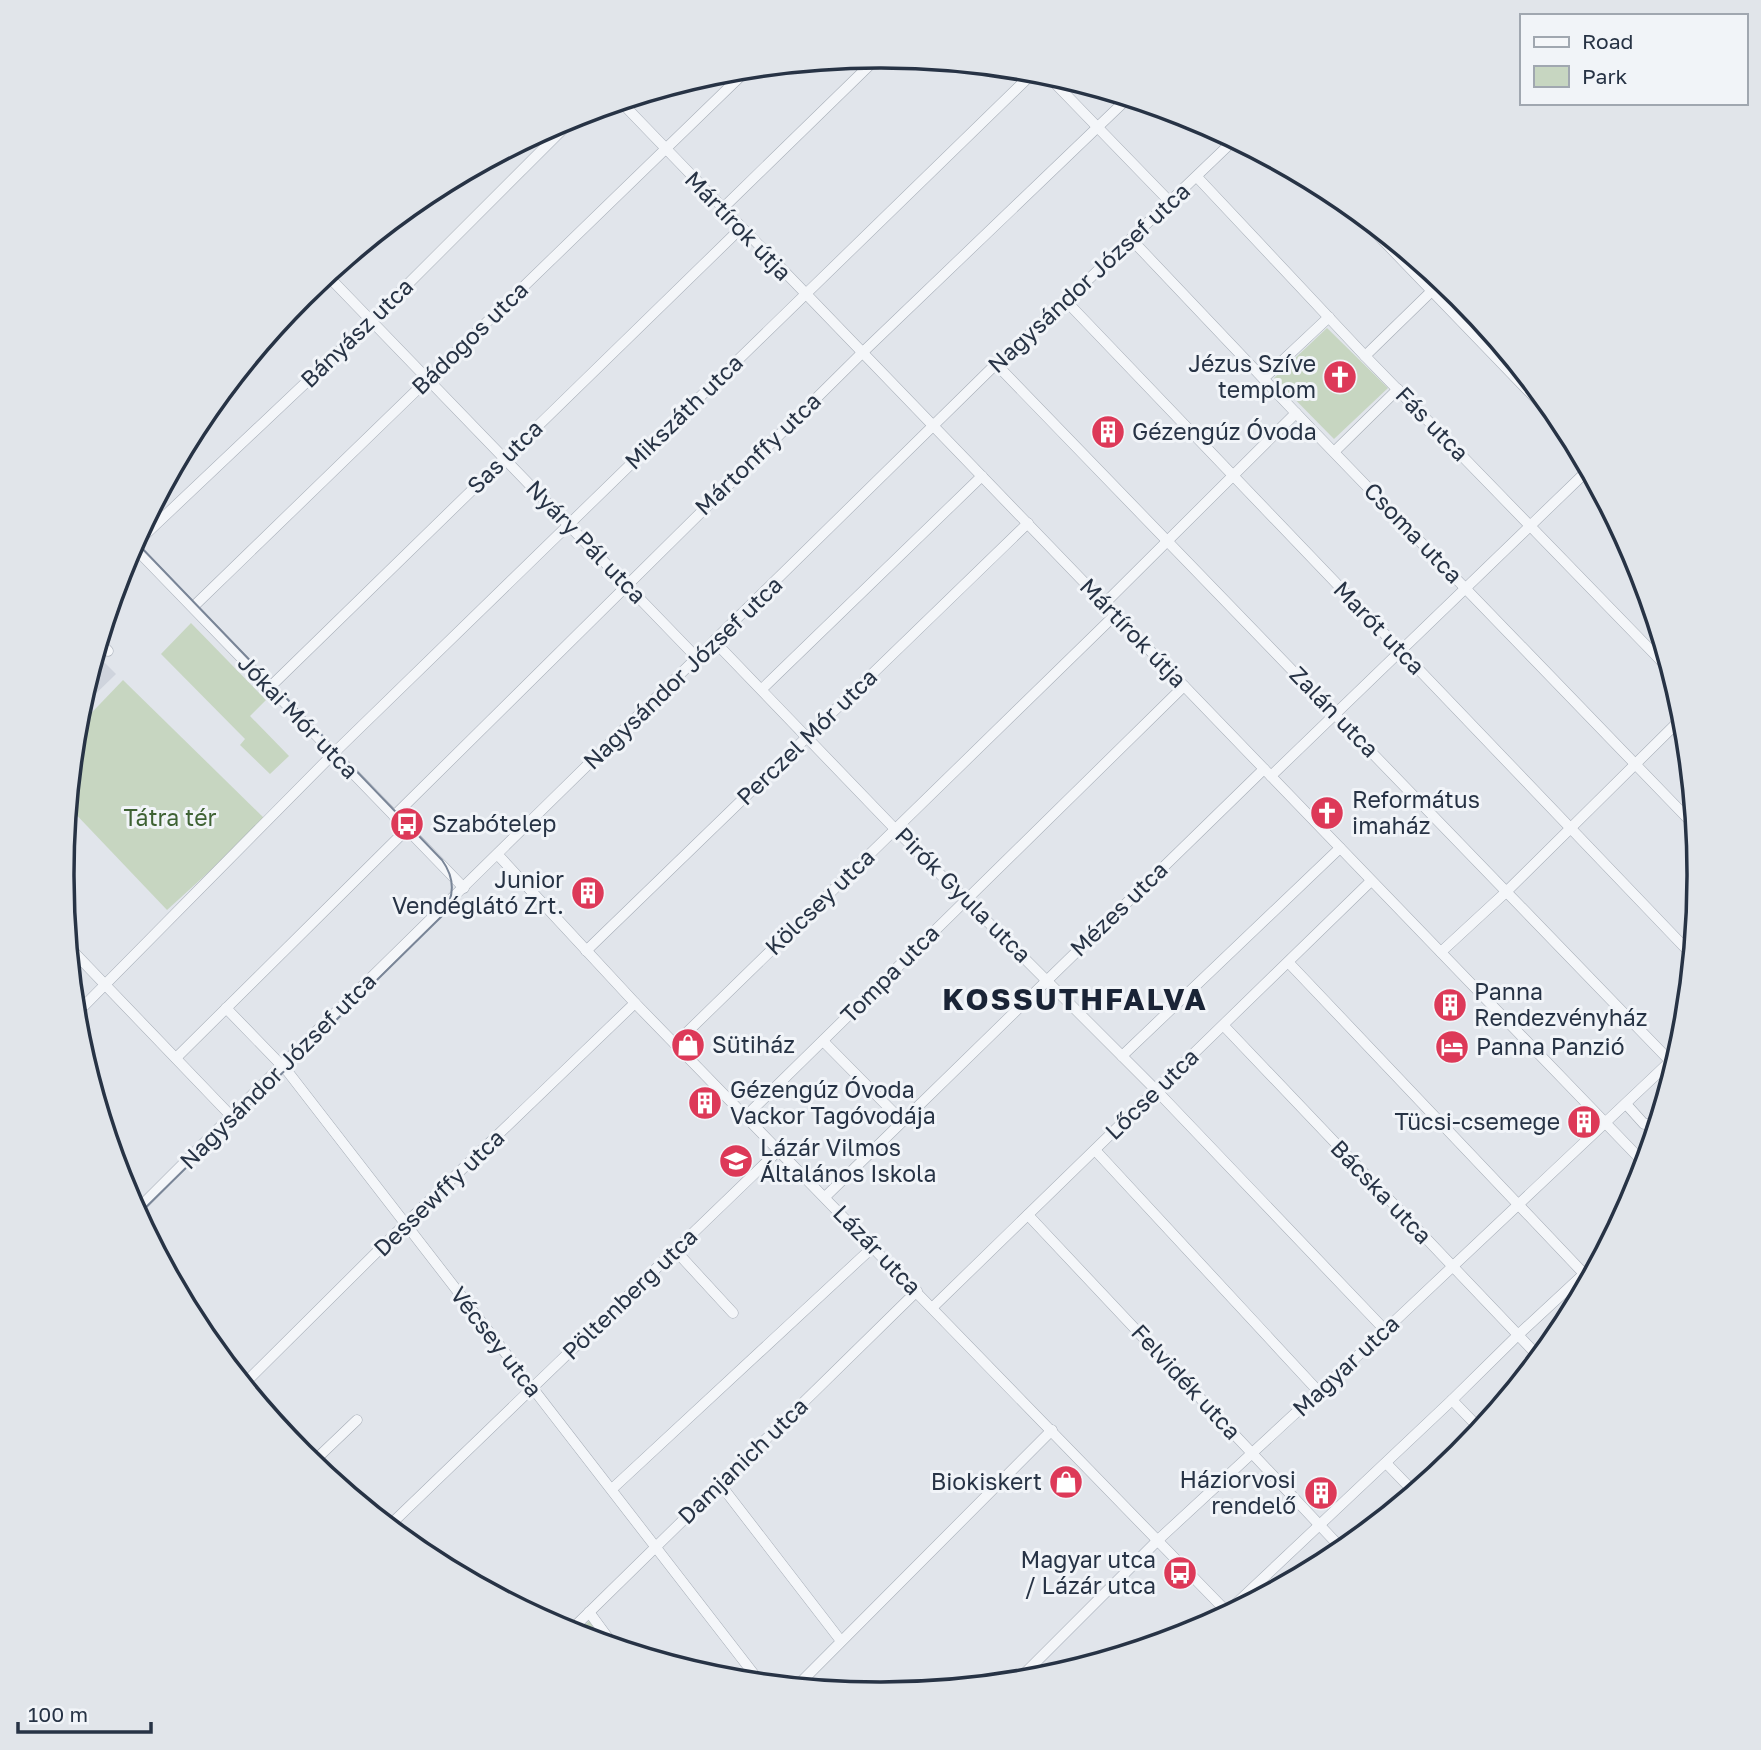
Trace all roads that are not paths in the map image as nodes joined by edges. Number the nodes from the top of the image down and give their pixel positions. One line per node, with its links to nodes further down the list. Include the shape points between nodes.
1 (866, 69): 13 (street)
2 (735, 82): 10 (street, Bádogos utca)
3 (1024, 82): 19 (street, Mikszáth utca)
4 (1061, 89): 7 (street)
5 (1120, 105): 7 (street, Mártonffy utca)
6 (628, 109): 10 (street, Mártírok útja)
7 (1098, 127): 12 (street); 23 (street, Mártonffy utca)
8 (556, 137): 22 (street, Bányász utca)
9 (1227, 147): 11 (street, Nagysándor József utca)
10 (666, 150): 13 (street, Mártírok útja); 27 (street, Bádogos utca)
11 (1197, 177): 12 (street, Nagysándor József utca); 21 (street, Fás utca)
12 (1170, 202): 15 (street, Nagysándor József utca)
13 (722, 209): 14 (street, Mártírok útja)
14 (741, 228): 19 (street, Mártírok útja); 33 (street, Sas utca)
15 (1132, 239): 20 (street, Nagysándor József utca); 28 (street, Csoma utca)
16 (1404, 262): 18 (street)
17 (334, 282): 22 (street, Nyáry Pál utca)
18 (1432, 290): 24 (street); 26 (street)
19 (805, 296): 23 (street, Mártírok útja); 38 (street, Mikszáth utca)
20 (1066, 301): 25 (street, Nagysándor József utca); 35 (street, Marót utca)
21 (1329, 317): 24 (street, Fás utca); 28 (street)
22 (372, 320): 27 (street, Nyáry Pál utca); 39 (street, Bányász utca)
23 (862, 353): 31 (street, Mártírok útja); 43 (street, Mártonffy utca)
24 (1365, 356): 29 (street, Fás utca)
25 (996, 364): 31 (street, Nagysándor József utca); 41 (street, Zalán utca)
26 (1514, 376)
27 (428, 378): 33 (street, Nyáry Pál utca); 46 (street, Bádogos utca)
28 (1264, 378): 30 (street, Csoma utca)
29 (1398, 389): 32 (street); 40 (street, Fás utca)
30 (1296, 413): 32 (street, Csoma utca); 35 (street)
31 (934, 427): 34 (street, Mártírok útja); 48 (street, Nagysándor József utca)
32 (1335, 451): 44 (street, Csoma utca)
33 (505, 457): 38 (street, Nyáry Pál utca); 53 (street, Sas utca)
34 (982, 476): 37 (street, Mártírok útja); 54 (street)
35 (1232, 477): 41 (street); 49 (street, Marót utca)
36 (1581, 477): 40 (street, Mézes utca)
37 (1028, 523): 45 (street, Mártírok útja); 57 (street, Perczel Mór utca)
38 (568, 524): 43 (street, Nyáry Pál utca); 58 (street, Mikszáth utca)
39 (153, 526)
40 (1532, 526): 44 (street, Mézes utca); 50 (street, Fás utca)
41 (1168, 540): 45 (street); 55 (street, Zalán utca)
42 (141, 553): 46 (street, Jókai Mór utca)
43 (626, 584): 51 (street, Nyáry Pál utca); 61 (street, Mártonffy utca)
44 (1467, 589): 49 (street, Mézes utca); 59 (street, Csoma utca)
45 (1105, 603): 47 (street, Mártírok útja)
46 (193, 607): 53 (street, Jókai Mór utca)
47 (1116, 614): 52 (street, Mártírok útja); 64 (street, Kölcsey utca)
48 (715, 642): 51 (street, Nagysándor József utca); 54 (street, Pirók Gyula utca)
49 (1402, 651): 55 (street, Mézes utca); 63 (street, Marót utca)
50 (1657, 656)
51 (698, 659): 67 (street, Nagysándor József utca)
52 (1184, 686): 60 (street, Mártírok útja); 71 (street, Tompa utca)
53 (270, 687): 58 (street, Jókai Mór utca)
54 (762, 689): 57 (street, Pirók Gyula utca)
55 (1337, 715): 60 (street, Mézes utca); 70 (street, Zalán utca)
56 (1673, 726): 59 (street)
57 (807, 737): 64 (street, Pirók Gyula utca); 73 (street, Perczel Mór utca)
58 (334, 753): 61 (street, Jókai Mór utca); 78 (street, Mikszáth utca)
59 (1634, 763): 62 (street, Csoma utca); 63 (street)
60 (1268, 772): 66 (street, Mártírok útja); 77 (street, Mézes utca)
61 (394, 816): 65 (street, Jókai Mór utca)
62 (1685, 817)
63 (1570, 827): 70 (street); 72 (street, Marót utca)
64 (895, 828): 71 (street, Pirók Gyula utca); 84 (street, Kölcsey utca)
65 (407, 829): 69 (street, Jókai Mór utca); 81 (street)
66 (1340, 848): 68 (street, Mártírok útja); 86 (street)
67 (498, 855): 69 (street, Nagysándor József utca); 73 (street, Lázár utca)
68 (1371, 881): 74 (street, Mártírok útja); 76 (street, Lőcse utca)
69 (464, 888): 88 (street, Nagysándor József utca)
70 (1506, 892): 74 (street); 85 (street, Zalán utca)
71 (967, 899): 77 (street, Pirók Gyula utca); 83 (street, Tompa utca)
72 (1684, 946)
73 (586, 951): 79 (street, Lázár utca)
74 (1441, 952): 95 (street, Mártírok útja)
75 (78, 957): 78 (street)
76 (1289, 963): 82 (street, Lőcse utca); 102 (street)
77 (1046, 978): 86 (street, Pirók Gyula utca); 94 (street, Mézes utca)
78 (106, 985): 80 (street, Mikszáth utca); 87 (street)
79 (635, 1003): 84 (street, Lázár utca); 104 (street, Dessewffy utca)
80 (85, 1005)
81 (226, 1008): 87 (street); 88 (street, Vécsey utca)
82 (1224, 1026): 90 (street, Lőcse utca); 107 (street, Bácska utca)
83 (823, 1041): 92 (street, Tompa utca); 94 (street)
84 (675, 1044): 92 (street, Lázár utca)
85 (1667, 1052)
86 (1122, 1056): 90 (street, Pirók Gyula utca)
87 (176, 1058): 93 (street)
88 (282, 1065): 93 (street, Nagysándor József utca); 104 (street, Vécsey utca)
89 (1664, 1068): 91 (street, Magyar utca)
90 (1155, 1089): 98 (street, Lőcse utca); 113 (street, Pirók Gyula utca)
91 (1626, 1104): 95 (street, Magyar utca); 96 (street)
92 (746, 1116): 97 (street, Lázár utca)
93 (232, 1117): 101 (street, Nagysándor József utca)
94 (902, 1121): 100 (street, Mézes utca)
95 (1604, 1123): 99 (street, Mártírok útja); 102 (street, Magyar utca)
96 (1647, 1124)
97 (779, 1150): 100 (street, Lázár utca); 106 (street, Pöltenberg utca)
98 (1095, 1150): 103 (street, Lőcse utca); 118 (street)
99 (1636, 1155)
100 (825, 1197): 105 (street, Lázár utca)
101 (144, 1203)
102 (1518, 1203): 107 (street, Magyar utca); 108 (street)
103 (1028, 1215): 111 (street, Lőcse utca); 123 (street, Felvidék utca)
104 (405, 1224): 116 (street, Dessewffy utca); 117 (street, Vécsey utca)
105 (874, 1246): 110 (street, Lázár utca); 128 (street)
106 (675, 1250): 112 (street); 117 (street, Pöltenberg utca)
107 (1452, 1266): 113 (street, Magyar utca); 114 (street, Bácska utca)
108 (1582, 1273)
109 (1572, 1289): 114 (street)
110 (917, 1291): 111 (street, Lázár utca); 126 (street, Damjanich utca)
111 (933, 1307): 122 (street, Lázár utca)
112 (733, 1313)
113 (1385, 1330): 118 (street, Magyar utca)
114 (1518, 1335): 115 (street, Bácska utca); 119 (street)
115 (1532, 1350)
116 (250, 1378)
117 (533, 1389): 128 (street, Vécsey utca); 129 (street, Pöltenberg utca)
118 (1319, 1392): 123 (street, Magyar utca)
119 (1452, 1401): 121 (street); 125 (street)
120 (357, 1420): 124 (street)
121 (1473, 1422)
122 (1052, 1430): 131 (street, Lázár utca); 139 (street)
123 (1252, 1452): 130 (street, Felvidék utca); 131 (street, Magyar utca)
124 (320, 1455)
125 (1386, 1463): 127 (street); 130 (street)
126 (720, 1484): 133 (street, Damjanich utca); 139 (street)
127 (1408, 1486)
128 (612, 1489): 133 (street, Vécsey utca)
129 (396, 1520)
130 (1319, 1525): 132 (street, Felvidék utca); 134 (street)
131 (1158, 1540): 135 (street, Lázár utca); 140 (street, Magyar utca)
132 (1335, 1542)
133 (656, 1546): 136 (street, Damjanich utca); 141 (street, Vécsey utca)
134 (1248, 1593)
135 (1219, 1607)
136 (589, 1612): 137 (street, Damjanich utca); 138 (street)
137 (578, 1623)
138 (604, 1632)
139 (841, 1641): 142 (street)
140 (1032, 1667)
141 (752, 1671)
142 (805, 1678)

